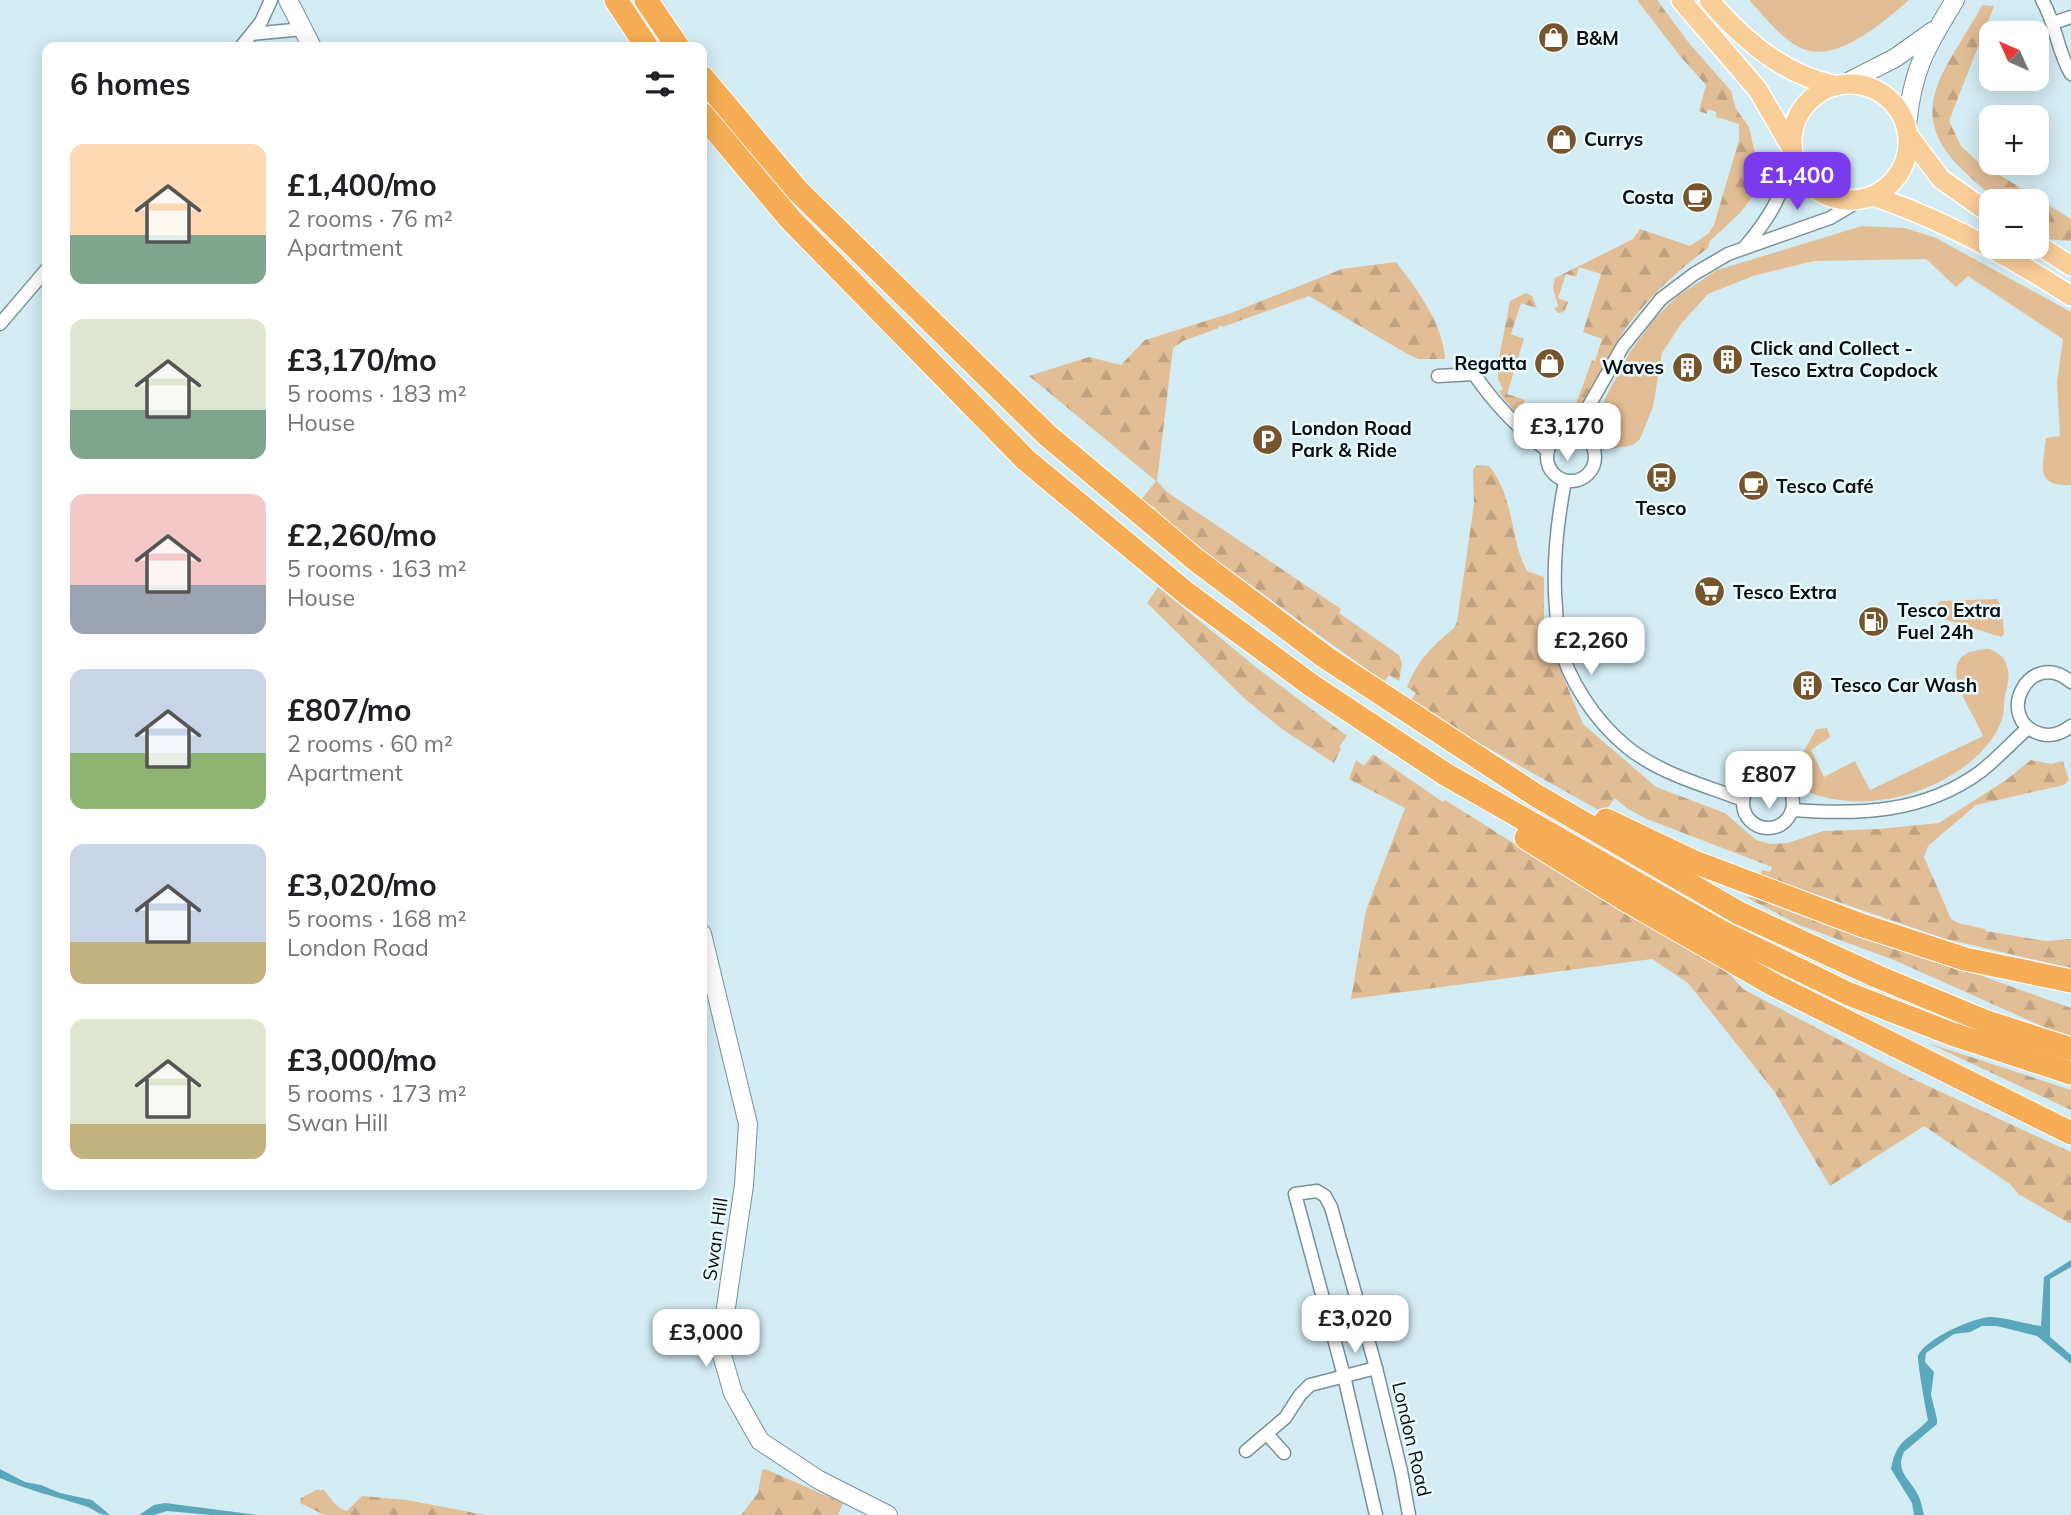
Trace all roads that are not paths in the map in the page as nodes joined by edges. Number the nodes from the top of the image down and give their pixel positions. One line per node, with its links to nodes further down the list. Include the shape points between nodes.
1 (271, 0): 13 (street)
2 (288, 0): 12 (street)
3 (615, 0): 16 (highway)
4 (646, 0): 17 (highway)
5 (1681, 0): 23 (main road, via 1758,90)
6 (1709, 0): 20 (main road, via 1752,44 1790,71 1816,82)
7 (1955, 0): 11 (street)
8 (2042, 0): 10 (street)
9 (2071, 17): 10 (street)
10 (2053, 23): 18 (street)
11 (1939, 26): 20 (street, via 1895,58); 22 (street, via 1913,80)
12 (303, 29): 13 (street); 15 (street)
13 (252, 34): 14 (street)
14 (245, 42)
15 (310, 42)
16 (644, 42)
17 (675, 42)
18 (2071, 74)
19 (707, 83): 40 (highway, via 798,191 1047,435 1196,560 1325,657)
20 (1840, 84): 22 (main road, via 1880,91 1896,105); 23 (main road, via 1807,102 1792,133)
21 (707, 120): 39 (highway, via 790,219 1026,460 1186,593 1311,685)
22 (1907, 131): 24 (main road, via 1905,162 1897,177); 25 (main road, via 1941,178)
23 (1792, 150): 24 (main road, via 1797,168 1815,189 1840,200); 26 (street, via 1777,203)
24 (1867, 197): 26 (street, via 1830,218); 30 (main road, via 1947,225 2026,266)
25 (1979, 206)
26 (1743, 248): 33 (street, via 1694,274 1642,320 1597,391)
27 (2049, 252): 28 (main road)
28 (2071, 266)
29 (42, 275): 31 (street)
30 (2071, 296)
31 (0, 324)
32 (1437, 376): 34 (street, via 1474,373 1512,422)
33 (1577, 434): 34 (street, via 1555,440); 35 (street, via 1591,444 1594,463 1585,477)
34 (1548, 451): 35 (street, via 1552,471)
35 (1565, 481): 41 (street, via 1556,528 1554,587 1558,638 1578,687 1626,747 1669,773)
36 (2071, 682): 38 (street, via 2051,672 2025,684 2017,701)
37 (2071, 726): 38 (street, via 2047,735)
38 (2028, 727): 42 (street, via 1980,771 1927,800 1863,813)
39 (1445, 774): 46 (highway, via 1720,931 1849,994); 47 (highway, via 1493,817 1658,919 1774,985)
40 (1537, 796): 44 (highway, via 1585,810 1692,861 1861,925 1965,959); 45 (highway, via 1740,913 1975,1017)
41 (1743, 800): 42 (street, via 1748,819 1759,827 1783,824); 42 (street, via 1756,780 1775,778 1791,792)
42 (1793, 810)
43 (707, 955): 53 (street, Swan Hill, via 748,1124 744,1185 720,1348 733,1392 760,1441 819,1480)
44 (2071, 981)
45 (2071, 1049)
46 (2071, 1073)
47 (2071, 1133)
48 (1376, 1368): 49 (street); 49 (street, London Road, via 1331,1207 1317,1191 1295,1194); 55 (street, London Road)
49 (1344, 1376): 50 (street, via 1310,1385); 54 (street, London Road)
50 (1267, 1434): 51 (street); 52 (street)
51 (1246, 1451)
52 (1284, 1453)
53 (888, 1515)
54 (1377, 1515)
55 (1409, 1515)

